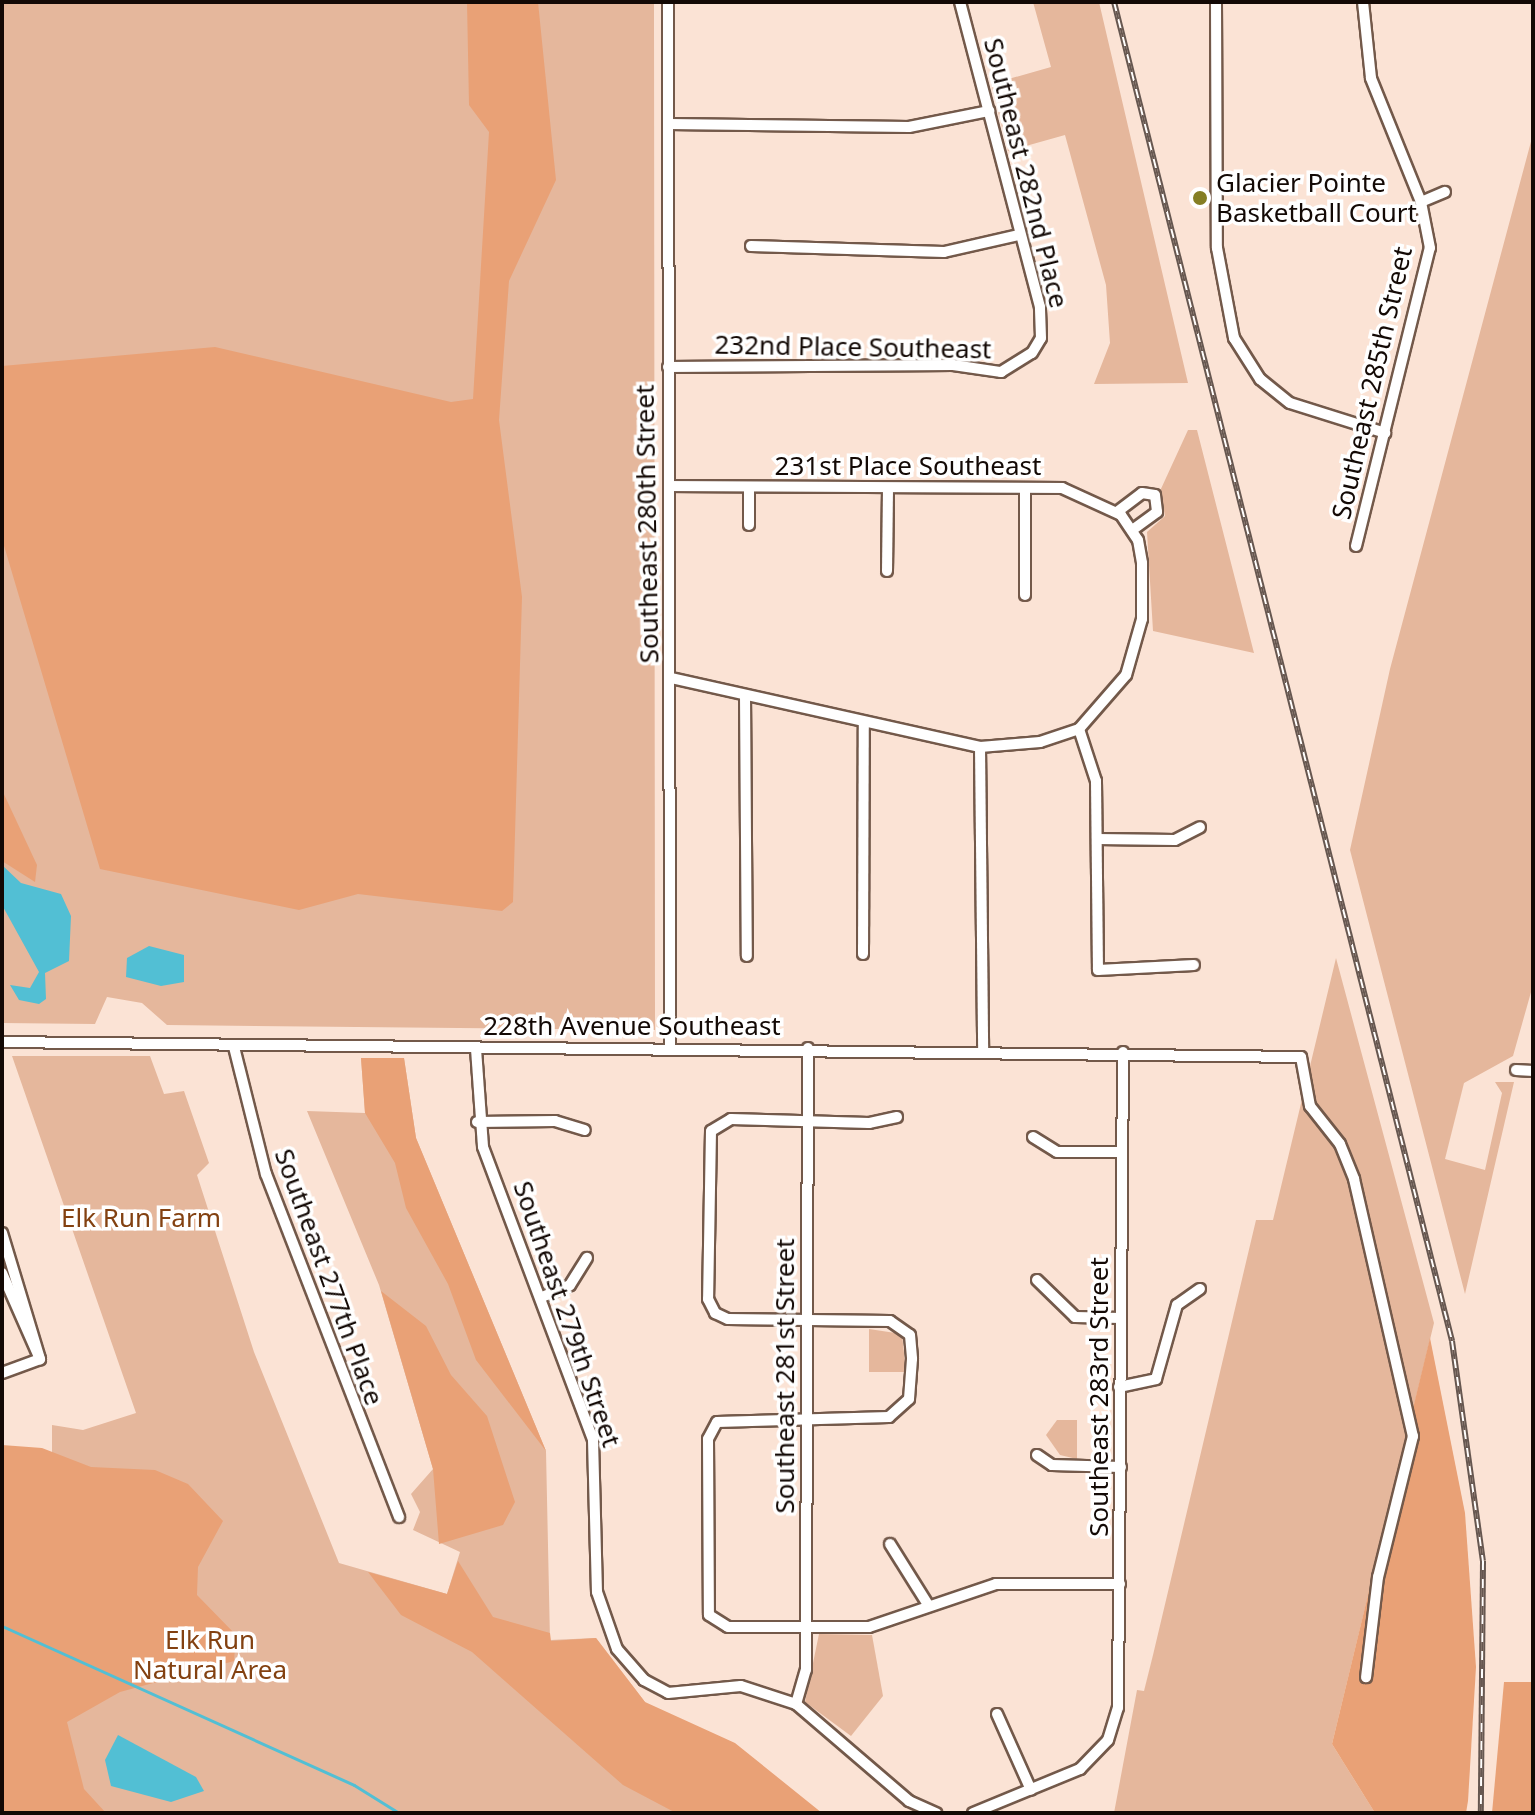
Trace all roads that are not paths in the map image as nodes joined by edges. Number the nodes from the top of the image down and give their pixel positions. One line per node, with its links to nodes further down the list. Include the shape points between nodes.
1 (668, 2): 6 (street, Southeast 280th Street)
2 (960, 2): 5 (street, Southeast 282nd Place)
3 (1216, 2): 13 (street, via 1221,285 1234,338 1274,392 1312,412)
4 (1363, 2): 8 (street, Southeast 285th Street, via 1371,78)
5 (989, 111): 6 (street, via 909,127); 9 (street, Southeast 282nd Place)
6 (669, 124): 12 (street, Southeast 280th Street)
7 (1445, 192): 8 (street)
8 (1421, 202): 13 (street, Southeast 285th Street, via 1430,248)
9 (1018, 235): 10 (street, via 944,252); 11 (street, Southeast 282nd Place, via 1042,317)
10 (751, 246)
11 (1032, 353): 12 (street, 232nd Place Southeast, via 1001,372 953,365)
12 (668, 367): 14 (street, Southeast 280th Street)
13 (1385, 433): 21 (street, Southeast 285th Street)
14 (670, 486): 15 (street, 231st Place Southeast); 24 (street, Southeast 280th Street)
15 (749, 487): 16 (street, 231st Place Southeast); 19 (street)
16 (888, 488): 17 (street, 231st Place Southeast); 22 (street)
17 (1025, 489): 18 (street, 231st Place Southeast, via 1081,492); 23 (street)
18 (1117, 512): 20 (street, 231st Place Southeast); 20 (street, via 1142,493 1155,495 1157,512)
19 (749, 525)
20 (1132, 530): 27 (street, via 1142,563 1136,649 1110,699)
21 (1356, 546)
22 (887, 571)
23 (1025, 595)
24 (671, 678): 25 (street); 35 (street, Southeast 280th Street)
25 (745, 695): 26 (street); 32 (street)
26 (864, 722): 28 (street); 31 (street)
27 (1079, 729): 28 (street, via 1040,742); 30 (street, via 1096,781)
28 (980, 747): 39 (street)
29 (1200, 827): 30 (street, via 1175,840)
30 (1097, 839): 33 (street, via 1098,970)
31 (863, 954)
32 (747, 956)
33 (1194, 965)
34 (2, 1044): 36 (street, 228th Avenue Southeast)
35 (670, 1046): 37 (street, 228th Avenue Southeast); 38 (street, 228th Avenue Southeast)
36 (234, 1047): 38 (street, 228th Avenue Southeast); 63 (street, Southeast 277th Place, via 266,1174)
37 (808, 1048): 39 (street, 228th Avenue Southeast); 44 (street, Southeast 281st Street)
38 (476, 1049): 45 (street, Southeast 279th Street)
39 (983, 1050): 40 (street, 228th Avenue Southeast)
40 (1123, 1052): 48 (street, Southeast 283rd Street); 68 (street, 228th Avenue Southeast, via 1301,1057 1310,1106 1340,1144 1354,1179 1407,1396 1412,1457 1382,1557)
41 (1516, 1070): 42 (street)
42 (1533, 1071)
43 (897, 1117): 44 (street)
44 (807, 1118): 56 (street, Southeast 281st Street); 56 (street, via 717,1124 708,1137 708,1299 715,1313)
45 (477, 1122): 46 (street, via 555,1121); 54 (street, Southeast 279th Street)
46 (585, 1130)
47 (1033, 1137): 48 (street, via 1057,1152)
48 (1122, 1152): 55 (street, Southeast 283rd Street)
49 (2, 1233): 57 (street)
50 (587, 1258): 54 (street, via 570,1285)
51 (2, 1273): 57 (street)
52 (1037, 1280): 55 (street, via 1075,1317)
53 (1200, 1289): 59 (street, via 1177,1305 1156,1379)
54 (542, 1297): 69 (street, Southeast 279th Street, via 596,1454 600,1610 617,1649 644,1680 668,1693 741,1686)
55 (1121, 1318): 59 (street, Southeast 283rd Street)
56 (807, 1320): 60 (street, Southeast 281st Street); 60 (street, via 890,1321 906,1330 911,1392 904,1408 879,1419)
57 (40, 1359): 58 (street)
58 (2, 1373)
59 (1119, 1387): 62 (street, Southeast 283rd Street)
60 (807, 1417): 67 (street, Southeast 281st Street); 67 (street, via 717,1422 708,1439 708,1608 715,1621)
61 (1037, 1455): 62 (street, via 1052,1465)
62 (1121, 1467): 65 (street, Southeast 283rd Street)
63 (399, 1517)
64 (890, 1544): 66 (street)
65 (1120, 1584): 66 (street, via 1010,1582); 71 (street, Southeast 283rd Street, via 1118,1708 1108,1740 1080,1769)
66 (927, 1603): 67 (street, via 869,1627)
67 (806, 1629): 69 (street, Southeast 281st Street)
68 (1366, 1677)
69 (796, 1704): 72 (street, via 909,1801)
70 (997, 1714): 71 (street)
71 (1031, 1790): 73 (street)
72 (936, 1813)
73 (973, 1813)

